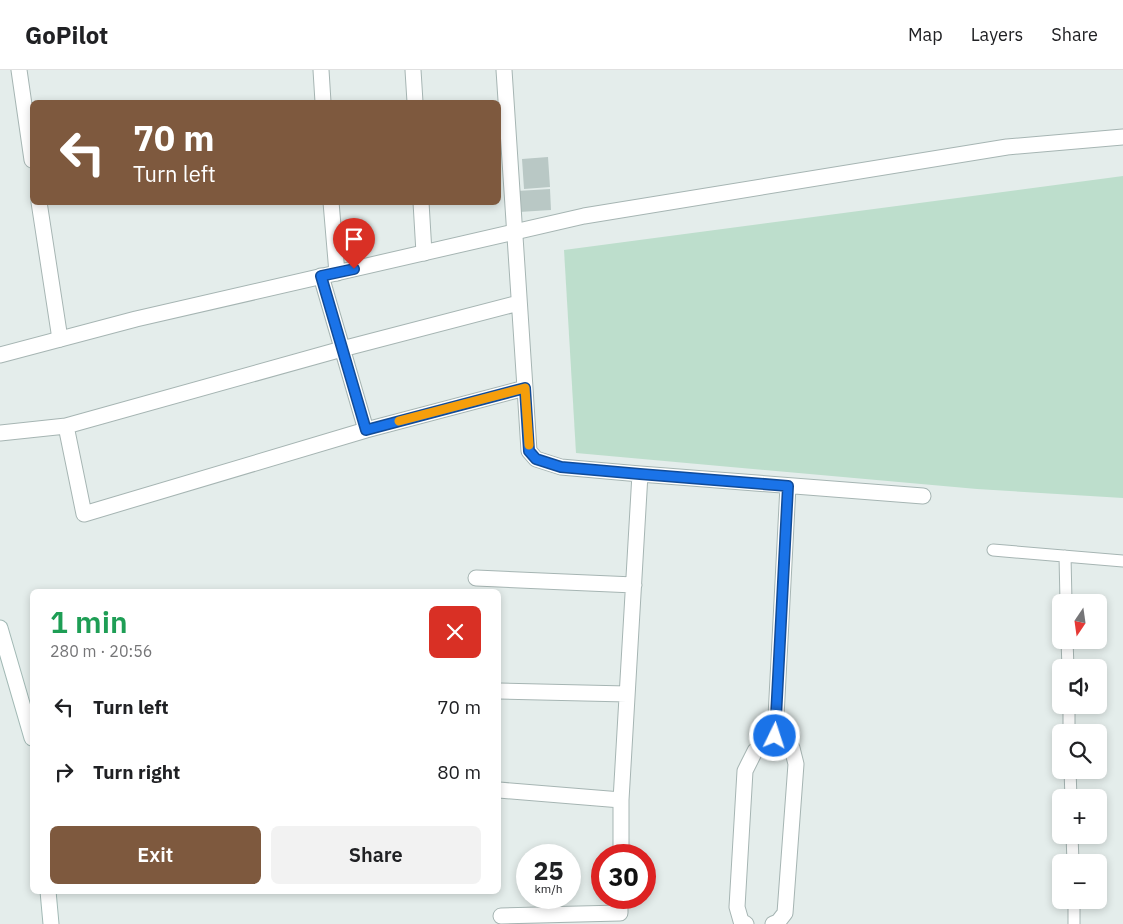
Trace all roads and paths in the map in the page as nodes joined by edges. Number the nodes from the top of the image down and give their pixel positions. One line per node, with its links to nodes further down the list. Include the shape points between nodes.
1 (19, 70): 8 (street)
2 (321, 70): 5 (street)
3 (413, 70): 6 (street)
4 (504, 70): 12 (street)
5 (324, 100)
6 (415, 100)
7 (1123, 136): 12 (street, via 1007,147 584,216)
8 (30, 146)
9 (39, 205): 17 (street)
10 (331, 205): 14 (street)
11 (421, 205): 13 (street)
12 (514, 232): 13 (street); 16 (street)
13 (424, 253): 14 (street)
14 (337, 273): 15 (street)
15 (321, 276): 17 (street); 18 (street)
16 (519, 303): 18 (street); 20 (street)
17 (60, 339): 19 (street)
18 (342, 349): 21 (street); 22 (street)
19 (0, 355)
20 (525, 388): 22 (street); 24 (street, via 529,451 536,459 561,467)
21 (66, 426): 22 (street, via 84,514); 23 (street)
22 (366, 430)
23 (0, 433)
24 (640, 474): 25 (street); 31 (street)
25 (788, 486): 26 (street); 37 (street)
26 (923, 496)
27 (993, 550): 28 (lane)
28 (1065, 556): 29 (lane); 32 (lane)
29 (1123, 561)
30 (476, 578): 31 (street)
31 (634, 585): 35 (street)
32 (1066, 594)
33 (0, 628): 36 (street)
34 (501, 691): 35 (street)
35 (627, 694): 39 (street)
36 (30, 731)
37 (775, 736): 46 (street, via 755,751 745,771 737,907 741,921); 47 (street, via 792,748 796,764 785,912)
38 (501, 790): 39 (street)
39 (621, 800): 40 (street)
40 (621, 844)
41 (48, 894): 45 (street)
42 (620, 909): 44 (street, via 620,913)
43 (1074, 909): 48 (lane)
44 (501, 916)
45 (51, 924)
46 (746, 924)
47 (773, 924)
48 (1074, 924)

